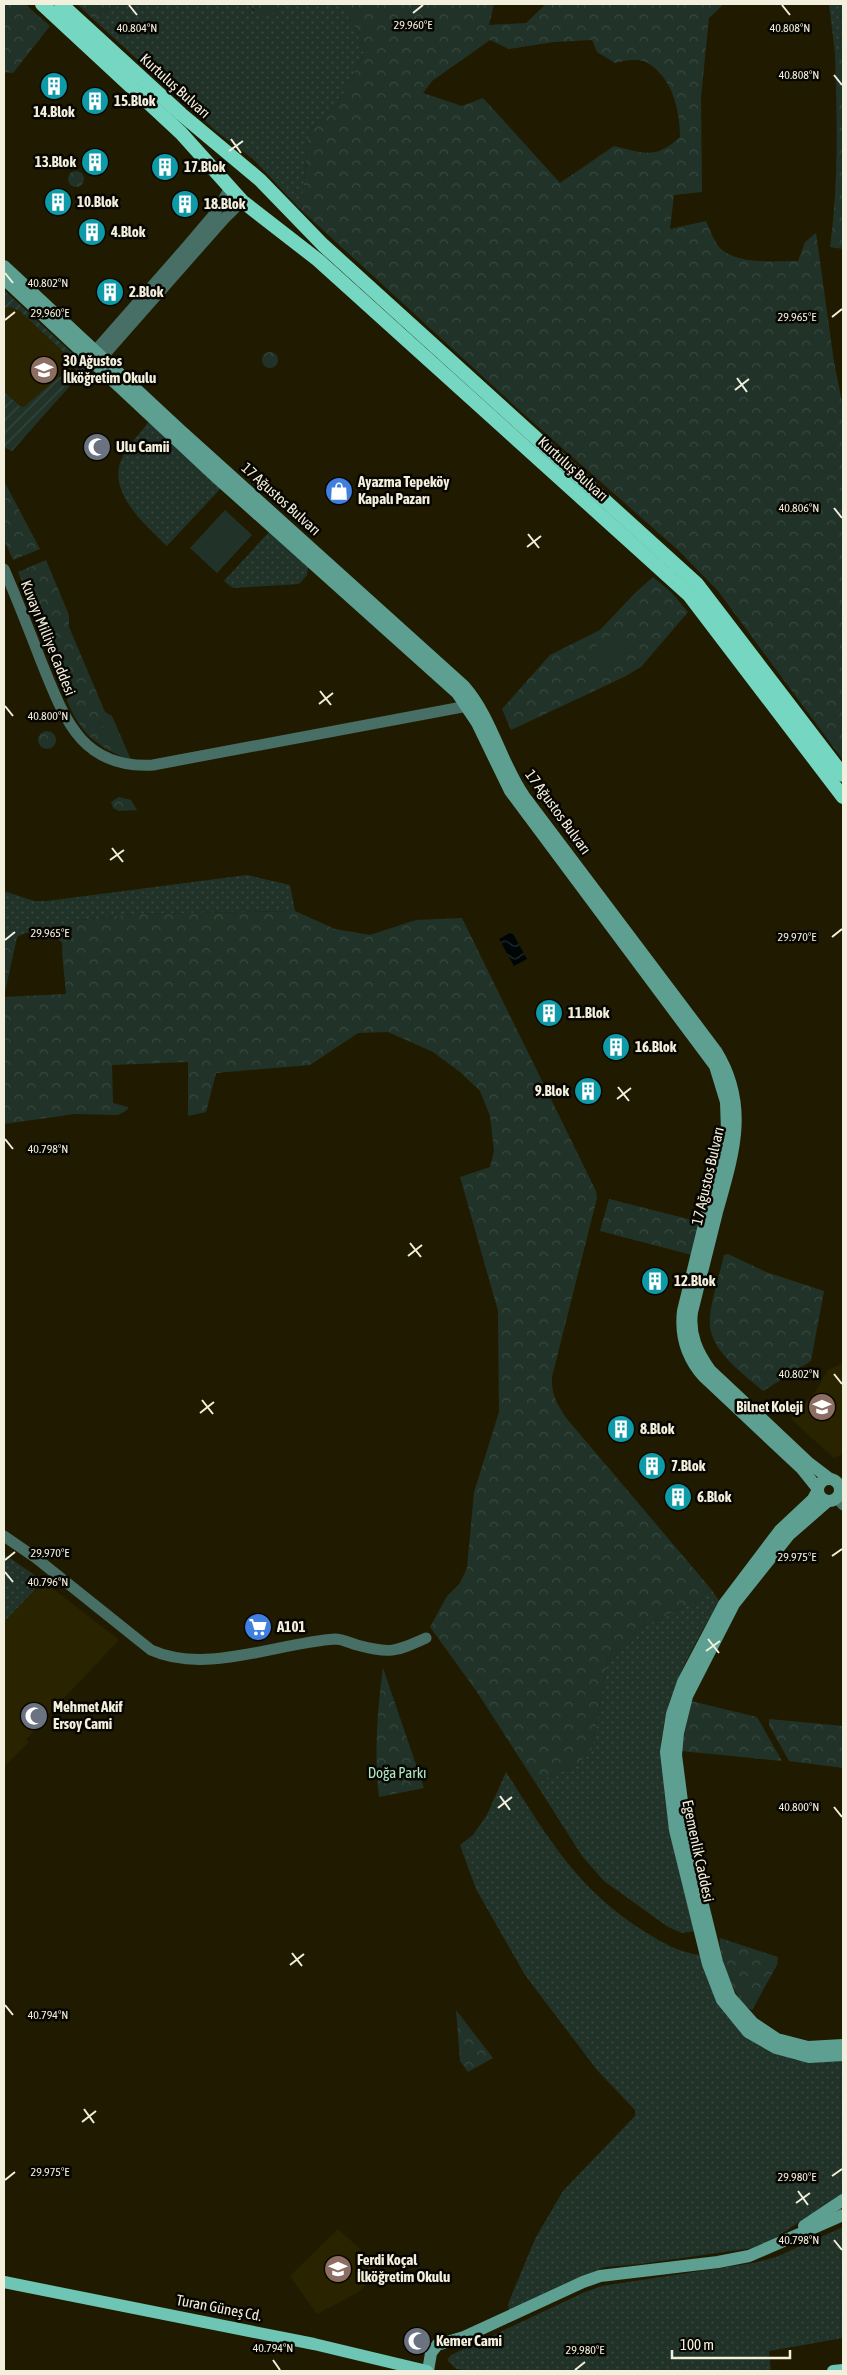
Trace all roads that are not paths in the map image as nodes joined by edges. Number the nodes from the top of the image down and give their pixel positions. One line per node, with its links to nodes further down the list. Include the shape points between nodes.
1 (42, 4): 5 (highway, Kurtuluş Bulvarı, via 181,133)
2 (61, 4): 3 (highway, Kurtuluş Bulvarı, via 181,114)
3 (247, 169): 4 (highway); 5 (highway, via 234,178)
4 (260, 180): 6 (highway, via 252,195); 12 (highway, Kurtuluş Bulvarı, via 323,246 697,584)
5 (230, 188): 6 (highway); 9 (street, via 216,212)
6 (242, 200): 9 (street); 13 (highway, Kurtuluş Bulvarı, via 318,260 678,585 699,607)
7 (4, 266): 9 (main road, 17 Ağustos Bulvarı)
8 (4, 279): 9 (main road, 17 Ağustos Bulvarı)
9 (95, 357): 11 (main road, 17 Ağustos Bulvarı, via 454,676)
10 (4, 569): 11 (street, Kuvayı Milliye Caddesi, via 65,718 98,754 117,762 137,766 173,762)
11 (472, 705): 15 (main road, 17 Ağustos Bulvarı, via 524,796 723,1062 735,1099 736,1134 692,1312 692,1336 710,1370 809,1463); 16 (main road, 17 Ağustos Bulvarı, via 510,792 719,1074 726,1102 727,1131 683,1311 684,1342 692,1362 704,1377 802,1470)
12 (843, 775)
13 (843, 797)
14 (843, 1472): 15 (main road, Egemenlik Caddesi)
15 (831, 1479): 16 (main road, Egemenlik Caddesi, via 822,1482); 17 (main road, via 839,1484)
16 (818, 1490): 17 (main road, via 820,1496); 21 (main road, Egemenlik Caddesi, via 780,1530 724,1604 683,1682 672,1714 666,1752 675,1830 707,1959 722,2000 748,2032 776,2048 809,2057)
17 (838, 1497): 20 (main road, Egemenlik Caddesi, via 789,1535 734,1604 687,1696 676,1755 687,1840 717,1962 730,1997 752,2024 777,2039 808,2047)
18 (4, 1536): 19 (street, via 151,1650 172,1658 211,1658 336,1639 391,1651)
19 (426, 1638)
20 (843, 2044)
21 (843, 2055)
22 (843, 2200): 24 (main road)
23 (843, 2215): 24 (main road)
24 (781, 2242): 27 (main road, via 736,2259 600,2276 583,2282 464,2337 437,2345)
25 (4, 2282): 27 (main road, Turan Güneş Cd., via 314,2344)
26 (843, 2370): 28 (main road)
27 (428, 2371)
28 (834, 2371)

